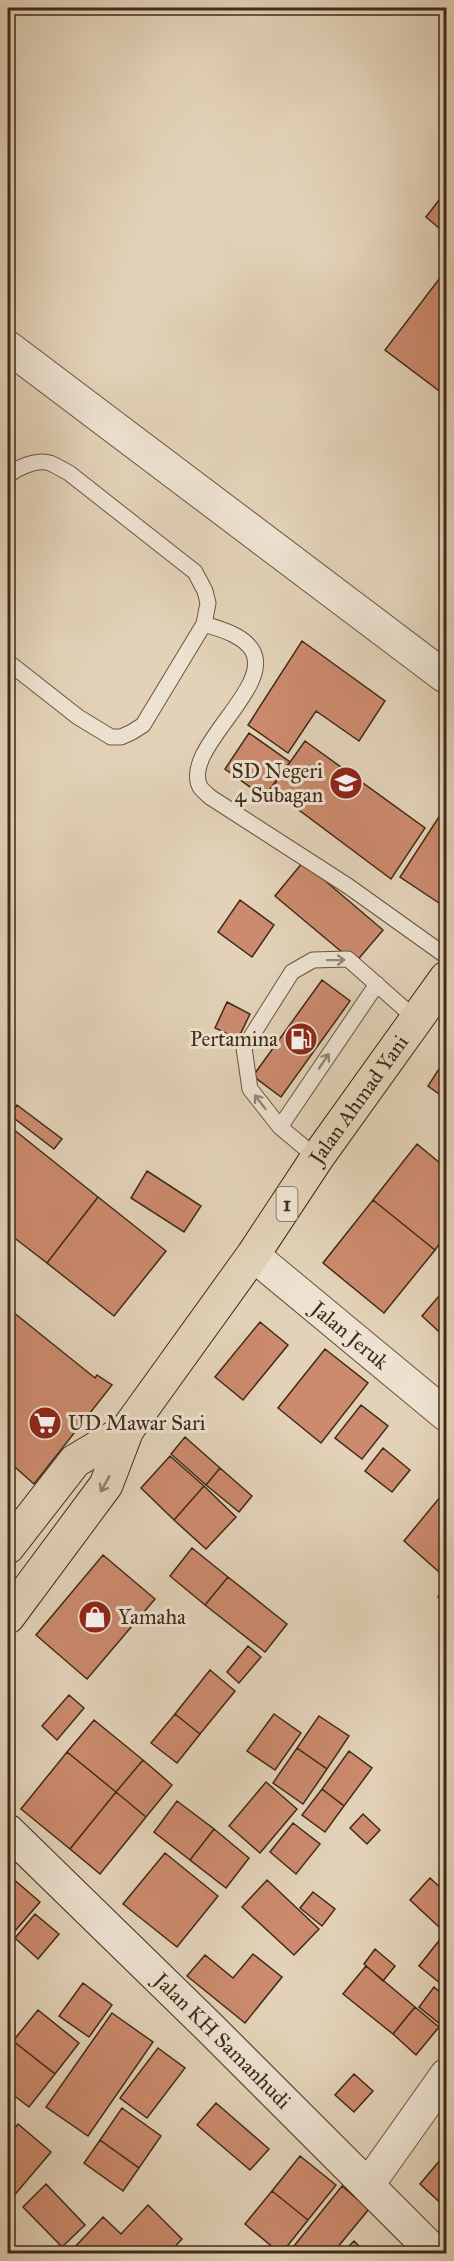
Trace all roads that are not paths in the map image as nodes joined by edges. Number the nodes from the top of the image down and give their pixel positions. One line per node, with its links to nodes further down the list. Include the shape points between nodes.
1 (8, 347): 5 (street)
2 (8, 476): 3 (lane, via 12,471 49,462 69,473 195,573 206,591)
3 (204, 624): 4 (lane, via 143,725 121,737 111,736 78,717); 6 (lane, via 243,641 256,661 249,687 207,747 198,772 200,786 210,797)
4 (8, 662)
5 (444, 676)
6 (447, 956)
7 (447, 978): 9 (highway, Jalan Ahmad Yani / 1)
8 (377, 984): 9 (lane); 10 (lane, one-way to 8); 10 (lane, one-way to 8, via 250,1089 244,1047 292,972 313,960 348,959)
9 (416, 1019): 11 (highway, Jalan Ahmad Yani / 1)
10 (279, 1126): 11 (lane)
11 (317, 1158): 12 (highway, Jalan Ahmad Yani / 1)
12 (253, 1255): 13 (street, Jalan Jeruk); 14 (highway, Jalan Ahmad Yani / 1)
13 (447, 1415)
14 (127, 1430): 15 (highway, Jalan Ahmad Yani / 1, via 75,1461); 16 (highway, Jalan Ahmad Yani / 1, one-way to 16, via 106,1485)
15 (8, 1547)
16 (8, 1617)
17 (8, 1831): 19 (main road, Jalan KH Samanhudi)
18 (447, 2075): 19 (street)
19 (368, 2185): 20 (main road, Jalan KH Samanhudi)
20 (436, 2253)

